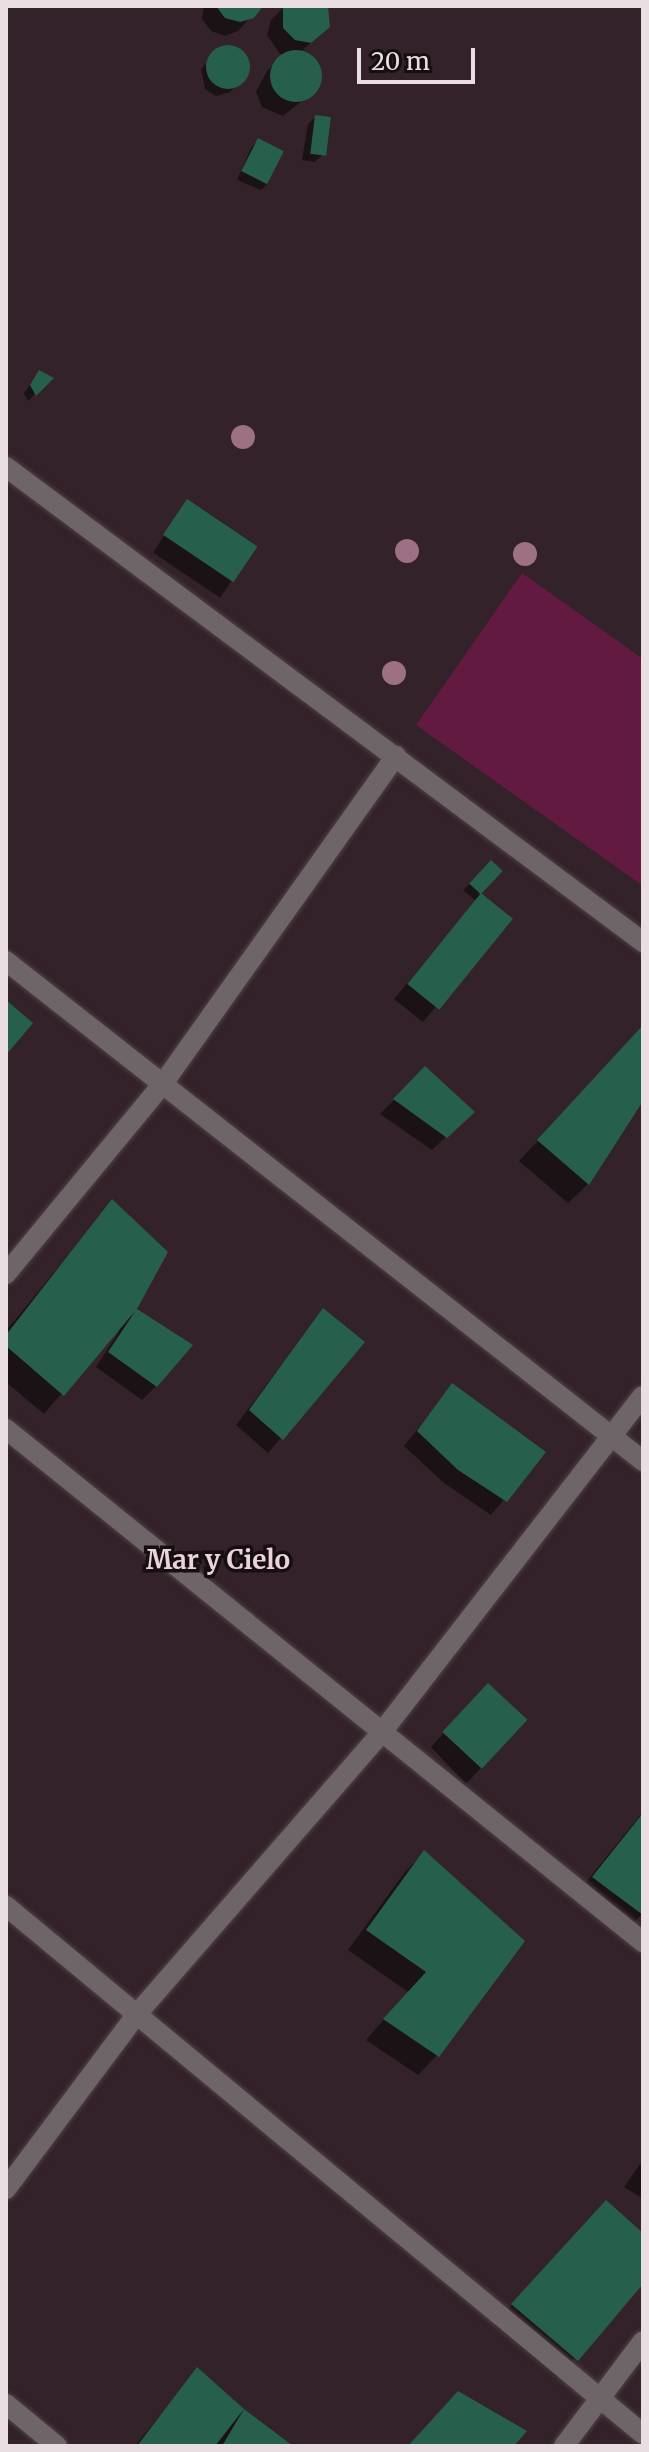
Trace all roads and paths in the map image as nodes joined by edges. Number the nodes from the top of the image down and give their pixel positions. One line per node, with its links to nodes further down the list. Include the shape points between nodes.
1 (6, 467): 2 (street)
2 (396, 756): 3 (street); 5 (street)
3 (643, 942)
4 (6, 961): 5 (street)
5 (162, 1085): 6 (street); 9 (street)
6 (6, 1274)
7 (643, 1396): 9 (street)
8 (6, 1429): 11 (street)
9 (610, 1434): 10 (street); 11 (street)
10 (643, 1461)
11 (382, 1732): 13 (street); 14 (street)
12 (6, 1906): 14 (street)
13 (643, 1942)
14 (137, 2014): 15 (street); 17 (street)
15 (6, 2189)
16 (643, 2341): 17 (street)
17 (599, 2399): 19 (street); 21 (street)
18 (6, 2404): 20 (street)
19 (643, 2434)
20 (57, 2446)
21 (564, 2446)

